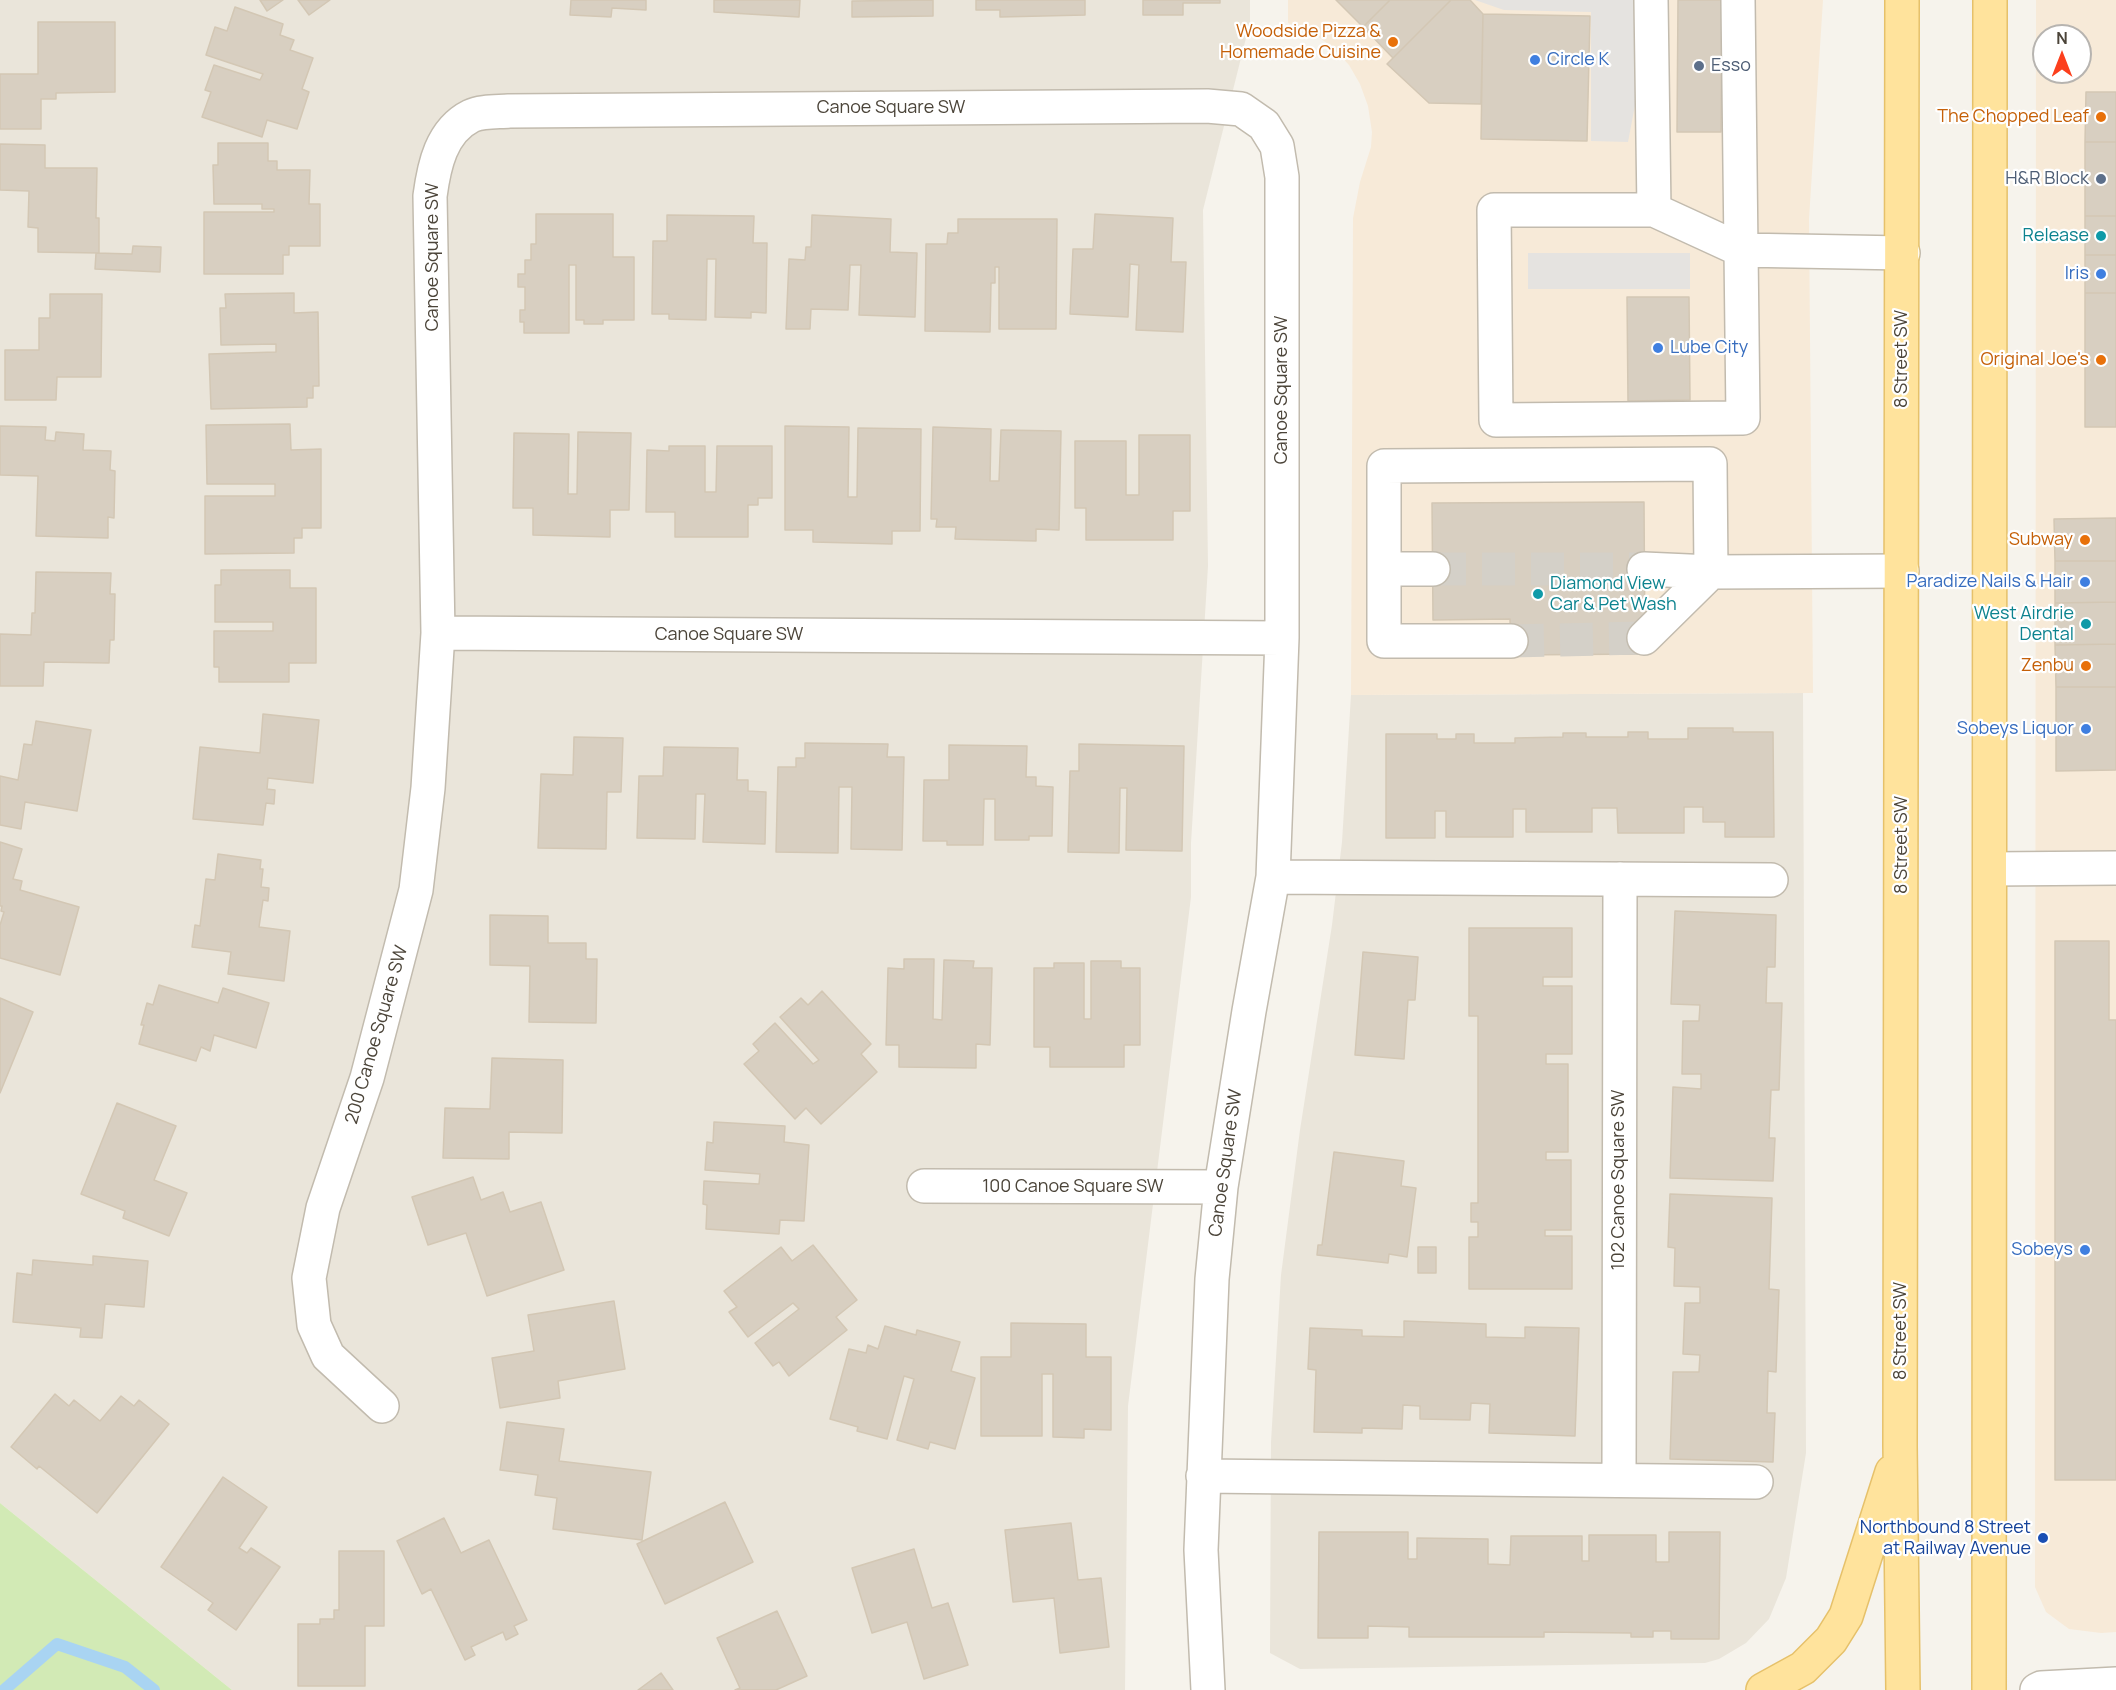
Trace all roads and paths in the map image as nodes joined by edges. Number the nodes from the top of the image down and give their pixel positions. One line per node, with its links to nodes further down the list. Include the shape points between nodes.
1 (1651, 0): 7 (street)
2 (1738, 0): 8 (street)
3 (1894, 0): 6 (main road)
4 (1902, 0): 6 (main road, 8 Street SW)
5 (1990, 0): 22 (main road)
6 (1902, 75): 9 (main road, 8 Street SW)
7 (1654, 210): 8 (street); 10 (street, via 1494,210 1496,420)
8 (1742, 250): 9 (street); 10 (street, via 1743,418)
9 (1903, 253): 15 (main road, 8 Street SW)
10 (1710, 418): 11 (street)
11 (1710, 464): 12 (street, via 1384,466); 16 (street)
12 (1384, 569): 13 (street); 20 (street, via 1384,641)
13 (1433, 569)
14 (1644, 569): 16 (street)
15 (1902, 571): 16 (street); 29 (main road, 8 Street SW)
16 (1711, 572): 19 (street)
17 (438, 633): 18 (street, Canoe Square SW); 18 (street, Canoe Square SW, via 430,196 434,164 449,133 472,115 520,111 1207,106 1241,109 1264,125 1277,146 1282,177); 28 (street, 200 Canoe Square SW, via 428,788 416,890 367,1078 323,1208 309,1278 314,1325 328,1356)
18 (1282, 638): 23 (street, Canoe Square SW)
19 (1644, 638)
20 (1510, 641)
21 (2116, 868): 22 (street)
22 (1990, 869): 37 (main road)
23 (1273, 877): 24 (street); 27 (street, Canoe Square SW)
24 (1620, 879): 25 (street); 31 (street, 102 Canoe Square SW)
25 (1771, 880)
26 (924, 1186): 27 (street, 100 Canoe Square SW)
27 (1221, 1187): 30 (street, Canoe Square SW, via 1212,1279)
28 (382, 1406)
29 (1900, 1445): 35 (main road, via 1846,1616 1831,1640 1803,1668); 36 (main road, 8 Street SW)
30 (1203, 1476): 31 (street); 34 (street, Canoe Square SW, via 1201,1550)
31 (1619, 1480): 32 (street)
32 (1756, 1482)
33 (2116, 1684): 38 (street)
34 (1208, 1690)
35 (1763, 1690)
36 (1903, 1690)
37 (1989, 1690)
38 (2037, 1690)

